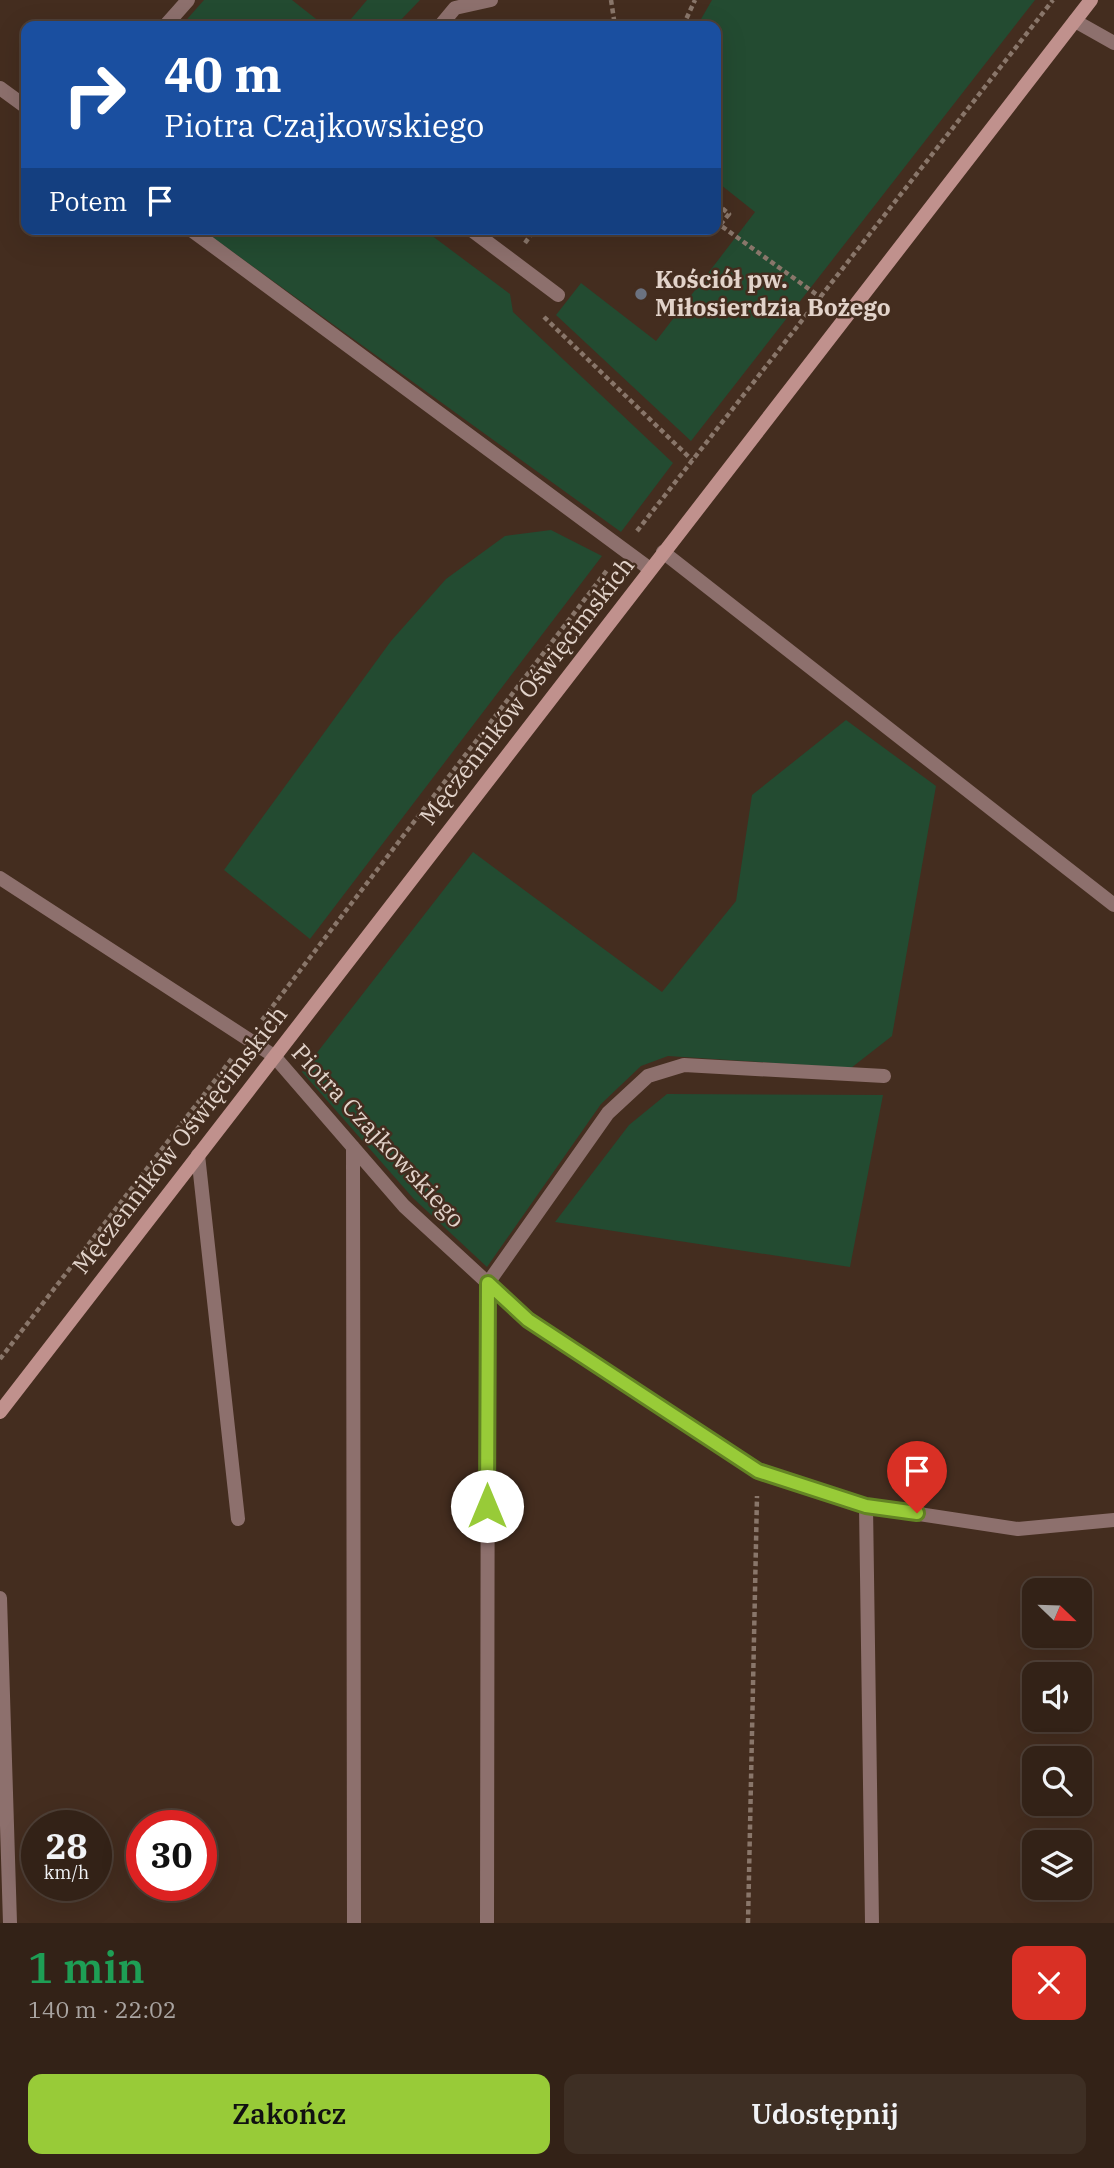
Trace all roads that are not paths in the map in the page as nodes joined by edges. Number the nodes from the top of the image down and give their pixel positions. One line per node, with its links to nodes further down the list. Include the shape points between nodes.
1 (188, 0): 4 (street)
2 (491, 0): 5 (street, via 455,8)
3 (1091, 0): 6 (main road, Męczenników Oświęcimskich)
4 (169, 21)
5 (444, 21)
6 (1074, 21): 7 (street); 13 (main road, Męczenników Oświęcimskich)
7 (1114, 43)
8 (0, 88): 9 (street)
9 (21, 103)
10 (198, 235): 14 (street)
11 (478, 235): 12 (street)
12 (558, 295)
13 (663, 552): 14 (main road, Męczenników Oświęcimskich); 16 (street)
14 (650, 569): 17 (main road, Męczenników Oświęcimskich)
15 (0, 878): 17 (street, Piotra Czajkowskiego)
16 (1114, 905)
17 (274, 1056): 19 (street, Piotra Czajkowskiego); 20 (main road, Męczenników Oświęcimskich)
18 (884, 1076): 21 (street, via 684,1065 648,1076 608,1113)
19 (353, 1147): 21 (street, Piotra Czajkowskiego, via 404,1206); 28 (street)
20 (198, 1154): 22 (main road, Męczenników Oświęcimskich); 24 (street)
21 (488, 1283): 23 (street, Piotra Czajkowskiego, via 528,1320 758,1471); 29 (street)
22 (0, 1412)
23 (866, 1506): 25 (street, Piotra Czajkowskiego, via 1018,1528); 30 (street)
24 (238, 1519)
25 (1114, 1520)
26 (0, 1598): 27 (street)
27 (10, 1923)
28 (354, 1923)
29 (487, 1923)
30 (872, 1923)

